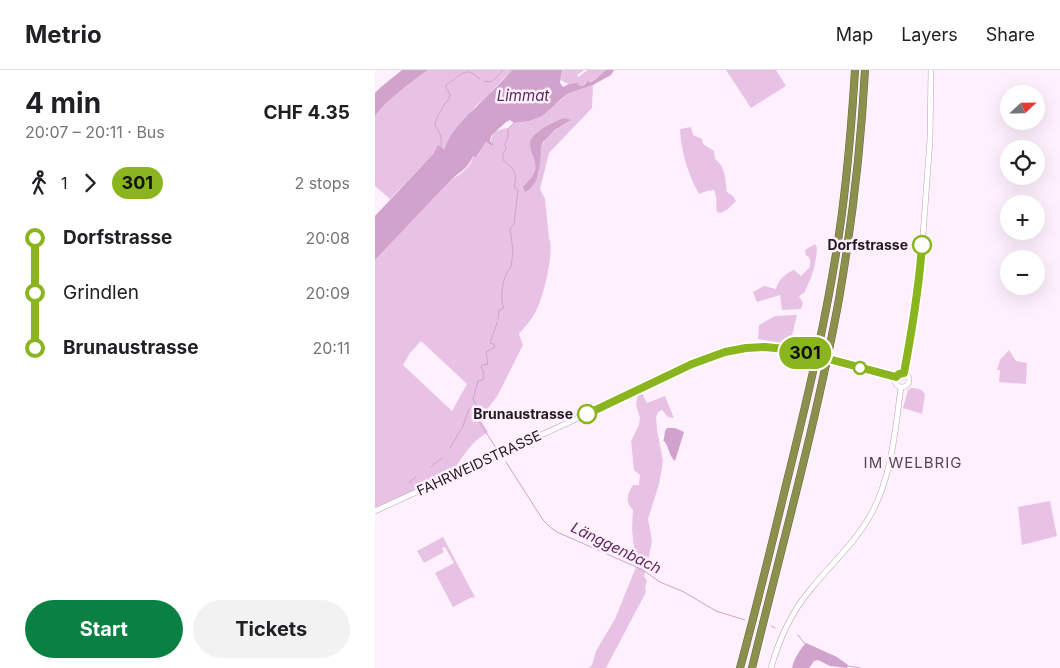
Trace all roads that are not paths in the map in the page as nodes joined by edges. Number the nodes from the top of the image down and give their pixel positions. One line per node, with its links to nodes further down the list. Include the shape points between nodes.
1 (855, 70): 8 (highway, via 845,186 824,320 807,403)
2 (865, 70): 9 (highway, via 861,134 839,300 807,447)
3 (931, 70): 4 (main road, via 930,139 920,276)
4 (904, 373): 5 (main road); 6 (main road, via 909,382)
5 (896, 377): 6 (main road, via 896,384); 7 (main road, FAHRWEIDSTRASSE, bridge, via 785,349 732,351 692,364)
6 (901, 387): 10 (main road, via 891,458 879,498 858,534 794,613 781,637)
7 (375, 511)
8 (740, 668)
9 (752, 668)
10 (771, 668)

